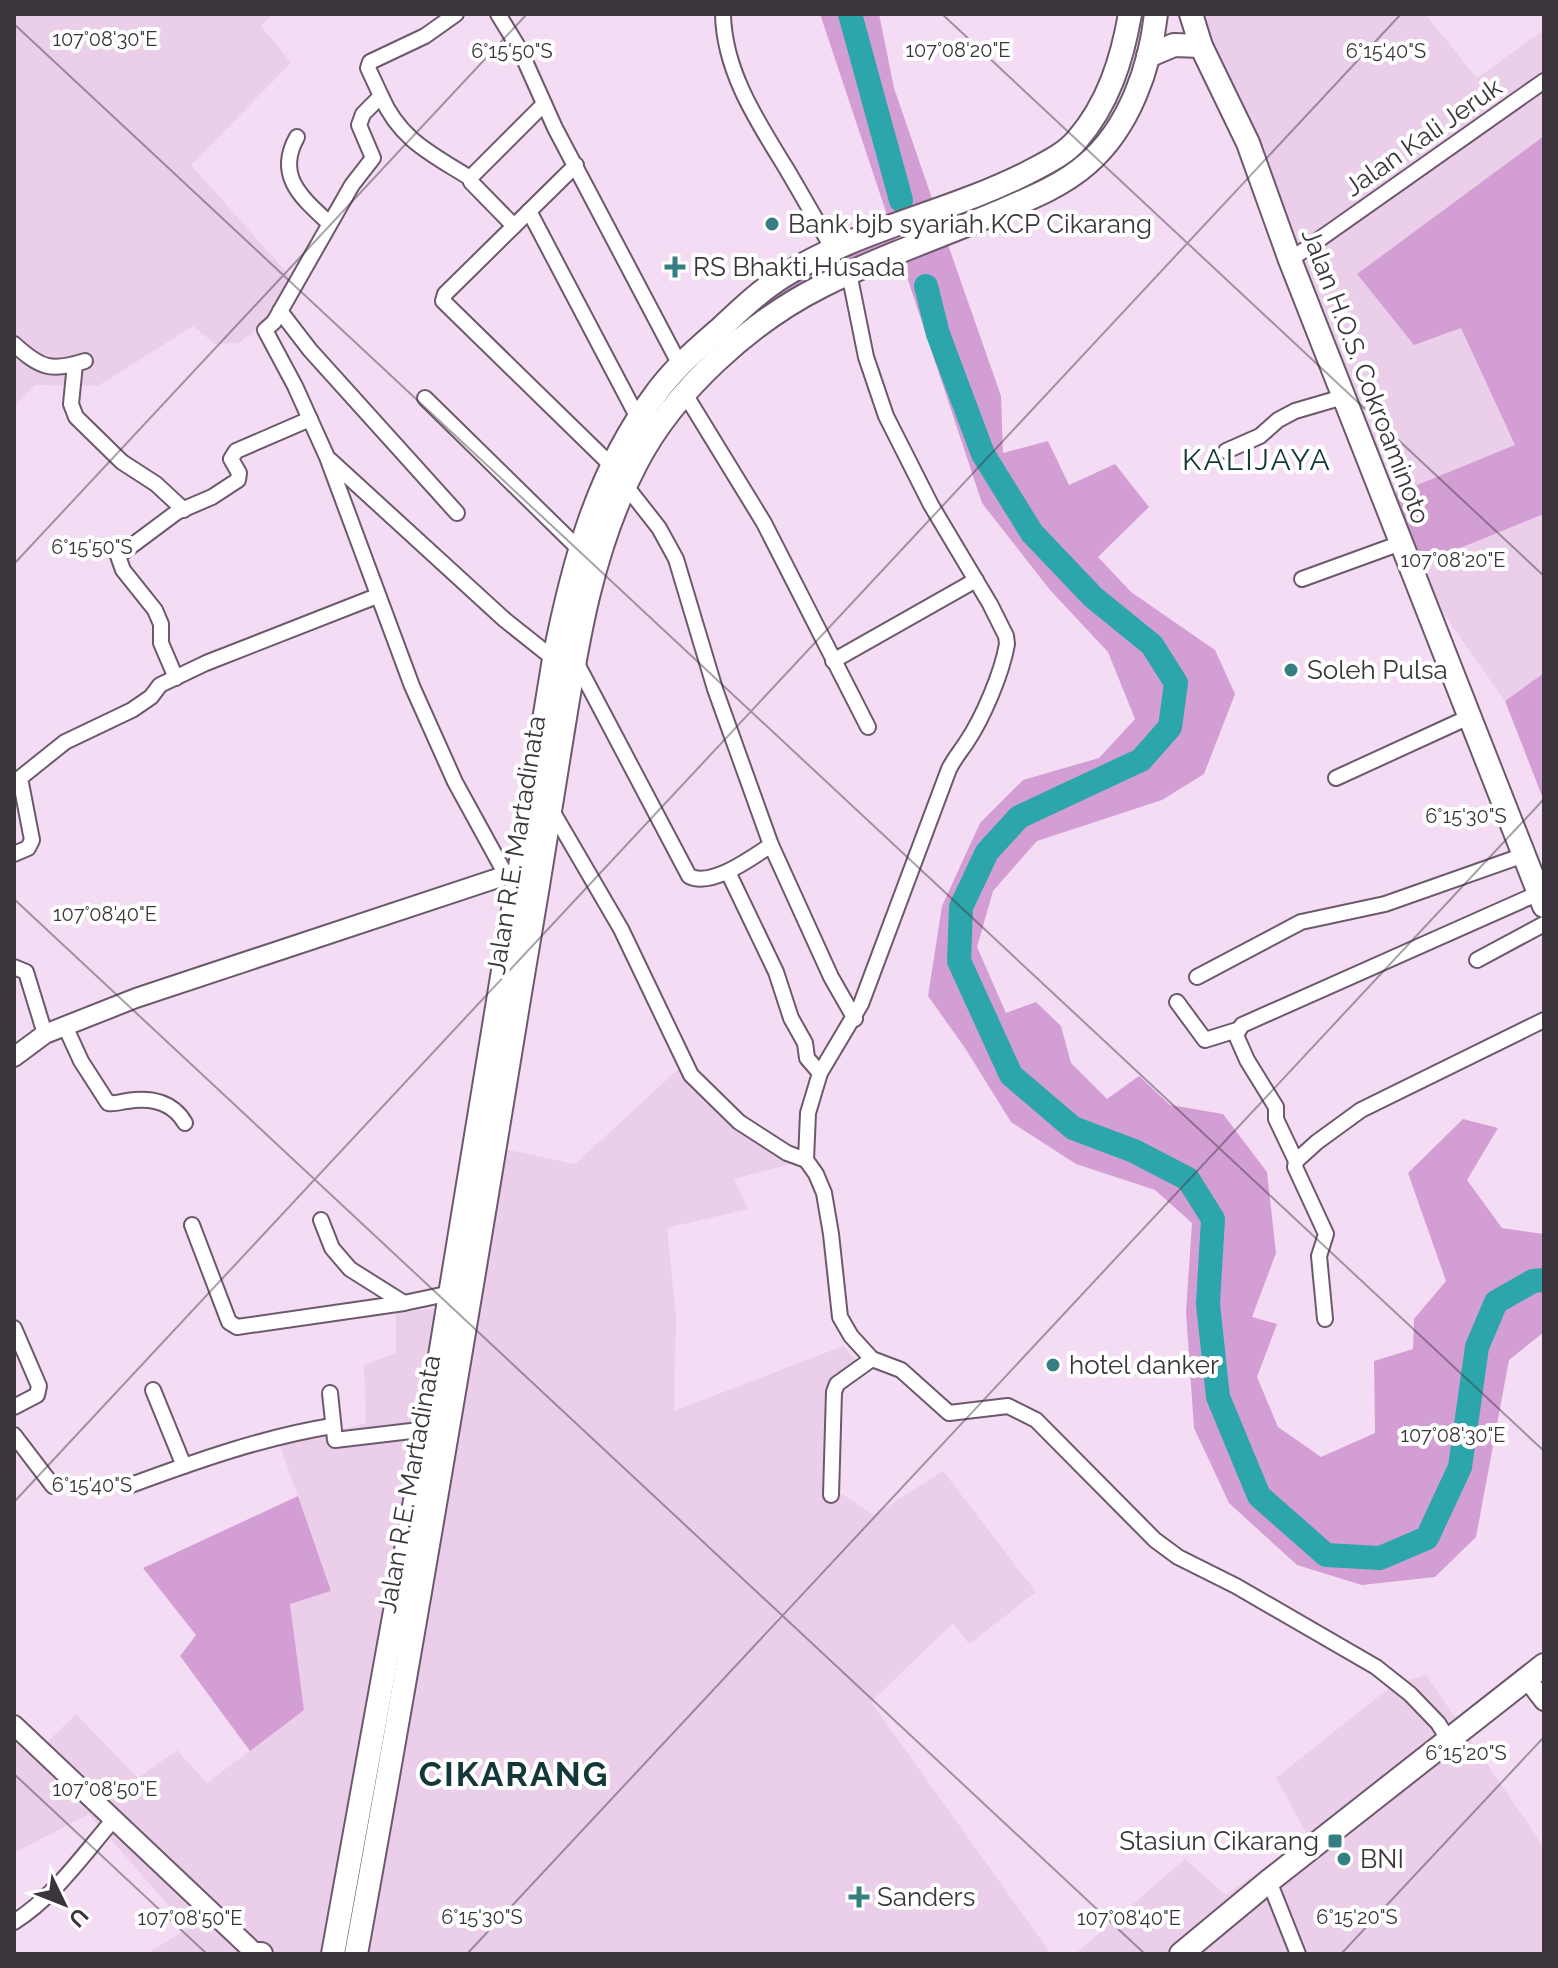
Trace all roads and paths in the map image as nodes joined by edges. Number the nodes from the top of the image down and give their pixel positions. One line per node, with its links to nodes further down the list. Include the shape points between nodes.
1 (455, 14): 10 (street, via 425,36 370,62)
2 (498, 14): 11 (street)
3 (723, 14): 22 (street, via 726,44 750,108)
4 (1130, 14): 15 (highway, Jalan R.E. Martadinata, via 1120,63 1091,122 1059,155)
5 (1156, 14): 8 (highway, Jalan R.E. Martadinata)
6 (1191, 14): 7 (highway, Jalan H.O.S. Cokroaminoto)
7 (1201, 46): 8 (highway, via 1174,45); 23 (highway, Jalan H.O.S. Cokroaminoto, via 1248,143)
8 (1148, 56): 17 (highway, Jalan R.E. Martadinata, via 1133,100 1100,152 1074,174)
9 (1544, 81): 23 (street, Jalan Kali Jeruk)
10 (381, 96): 14 (street, via 407,138); 20 (street, via 359,123 373,158)
11 (544, 104): 13 (street); 14 (street)
12 (297, 137): 20 (street, via 287,162 293,181)
13 (576, 165): 18 (street); 27 (street)
14 (470, 178): 21 (street)
15 (1006, 183): 16 (highway, Jalan R.E. Martadinata); 17 (highway, via 1007,197)
16 (969, 198): 19 (highway, via 978,208); 22 (highway, Jalan R.E. Martadinata)
17 (1016, 205): 19 (highway, Jalan R.E. Martadinata)
18 (529, 211): 21 (street); 31 (street)
19 (979, 221): 24 (highway, Jalan R.E. Martadinata)
20 (329, 223): 25 (street)
21 (514, 226): 35 (street, via 445,294 443,303)
22 (833, 249): 27 (highway, Jalan R.E. Martadinata, via 766,288)
23 (1290, 260): 29 (highway, Jalan H.O.S. Cokroaminoto)
24 (849, 273): 28 (highway, Jalan R.E. Martadinata, via 780,309); 42 (street, via 866,357 886,416)
25 (280, 311): 32 (street, via 265,330); 38 (street)
26 (14, 344): 37 (street, via 42,365 80,362 71,404 76,417 122,462)
27 (680, 365): 31 (highway, Jalan R.E. Martadinata)
28 (685, 394): 36 (highway, Jalan R.E. Martadinata, via 657,428); 45 (street, via 764,523)
29 (1343, 397): 33 (street, via 1295,411 1260,436); 39 (highway, Jalan H.O.S. Cokroaminoto)
30 (425, 398): 40 (street)
31 (638, 418): 35 (highway, Jalan R.E. Martadinata)
32 (310, 419): 34 (street); 37 (street, via 236,451 231,459 238,480)
33 (1226, 451)
34 (327, 457): 43 (street); 44 (street, via 505,620)
35 (612, 466): 40 (highway, Jalan R.E. Martadinata)
36 (626, 486): 44 (highway, Jalan R.E. Martadinata); 51 (street, via 676,559)
37 (184, 510): 46 (street, via 118,556 155,610 161,643)
38 (457, 513)
39 (1401, 543): 41 (street); 47 (highway, Jalan H.O.S. Cokroaminoto)
40 (579, 549): 44 (highway, Jalan R.E. Martadinata)
41 (1302, 579)
42 (976, 580): 45 (street); 62 (street, via 1006,636 1006,650 974,728 949,769)
43 (377, 596): 46 (street); 55 (street, via 455,782)
44 (564, 659): 50 (highway, Jalan R.E. Martadinata); 54 (street, via 689,876 701,879); 55 (highway, Jalan R.E. Martadinata)
45 (833, 661): 48 (street)
46 (176, 678): 52 (street, via 132,710 65,742 21,775 32,840)
47 (1469, 717): 49 (street); 53 (highway, Jalan H.O.S. Cokroaminoto)
48 (868, 727)
49 (1336, 778)
50 (551, 809): 70 (street, via 621,929 691,1075 739,1122); 98 (highway, Jalan R.E. Martadinata)
51 (771, 845): 54 (street); 62 (street)
52 (14, 854)
53 (1524, 855): 56 (highway, Jalan H.O.S. Cokroaminoto); 60 (street, via 1385,904 1301,922)
54 (728, 872): 68 (street, via 776,972 807,1058)
55 (512, 873): 64 (main road); 74 (highway, Jalan R.E. Martadinata)
56 (1542, 900): 65 (street, via 1324,987)
57 (1544, 924): 58 (street)
58 (1477, 960)
59 (14, 967): 66 (street, via 26,972)
60 (1197, 977)
61 (1177, 1002): 65 (street, via 1205,1040)
62 (855, 1019): 68 (street)
63 (1544, 1020): 71 (street, via 1371,1104)
64 (65, 1026): 66 (main road); 69 (street, via 108,1103 170,1105)
65 (1237, 1030): 71 (street)
66 (45, 1034): 67 (main road)
67 (14, 1057)
68 (820, 1073): 70 (street, via 808,1113)
69 (185, 1123)
70 (806, 1160): 78 (street, via 824,1193 840,1317)
71 (1296, 1161): 76 (street, via 1326,1234 1319,1256)
72 (321, 1220): 75 (street, via 332,1248 350,1269)
73 (192, 1225): 75 (street, via 233,1326)
74 (451, 1293): 75 (street); 83 (highway, Jalan R.E. Martadinata)
75 (404, 1303)
76 (1325, 1319)
77 (14, 1329): 81 (street, via 39,1386 37,1395)
78 (872, 1359): 88 (street, via 837,1384 834,1392); 92 (street, via 901,1370 949,1413 1008,1406 1036,1420 1155,1540 1376,1667 1410,1694)
79 (153, 1390): 85 (street)
80 (330, 1393): 82 (street)
81 (14, 1407)
82 (332, 1426): 83 (street, via 340,1442); 85 (street)
83 (428, 1429): 97 (highway, Jalan R.E. Martadinata)
84 (14, 1435): 87 (street)
85 (184, 1466): 86 (street)
86 (131, 1485)
87 (53, 1486)
88 (831, 1495)
89 (1536, 1672): 90 (main road); 92 (highway)
90 (1544, 1701)
91 (14, 1725): 93 (main road)
92 (1448, 1739): 94 (highway)
93 (114, 1819): 95 (street, via 49,1894); 96 (main road)
94 (1269, 1881): 99 (highway); 100 (street)
95 (14, 1922)
96 (258, 1954)
97 (333, 1954)
98 (356, 1954)
99 (1181, 1954)
100 (1298, 1954)

